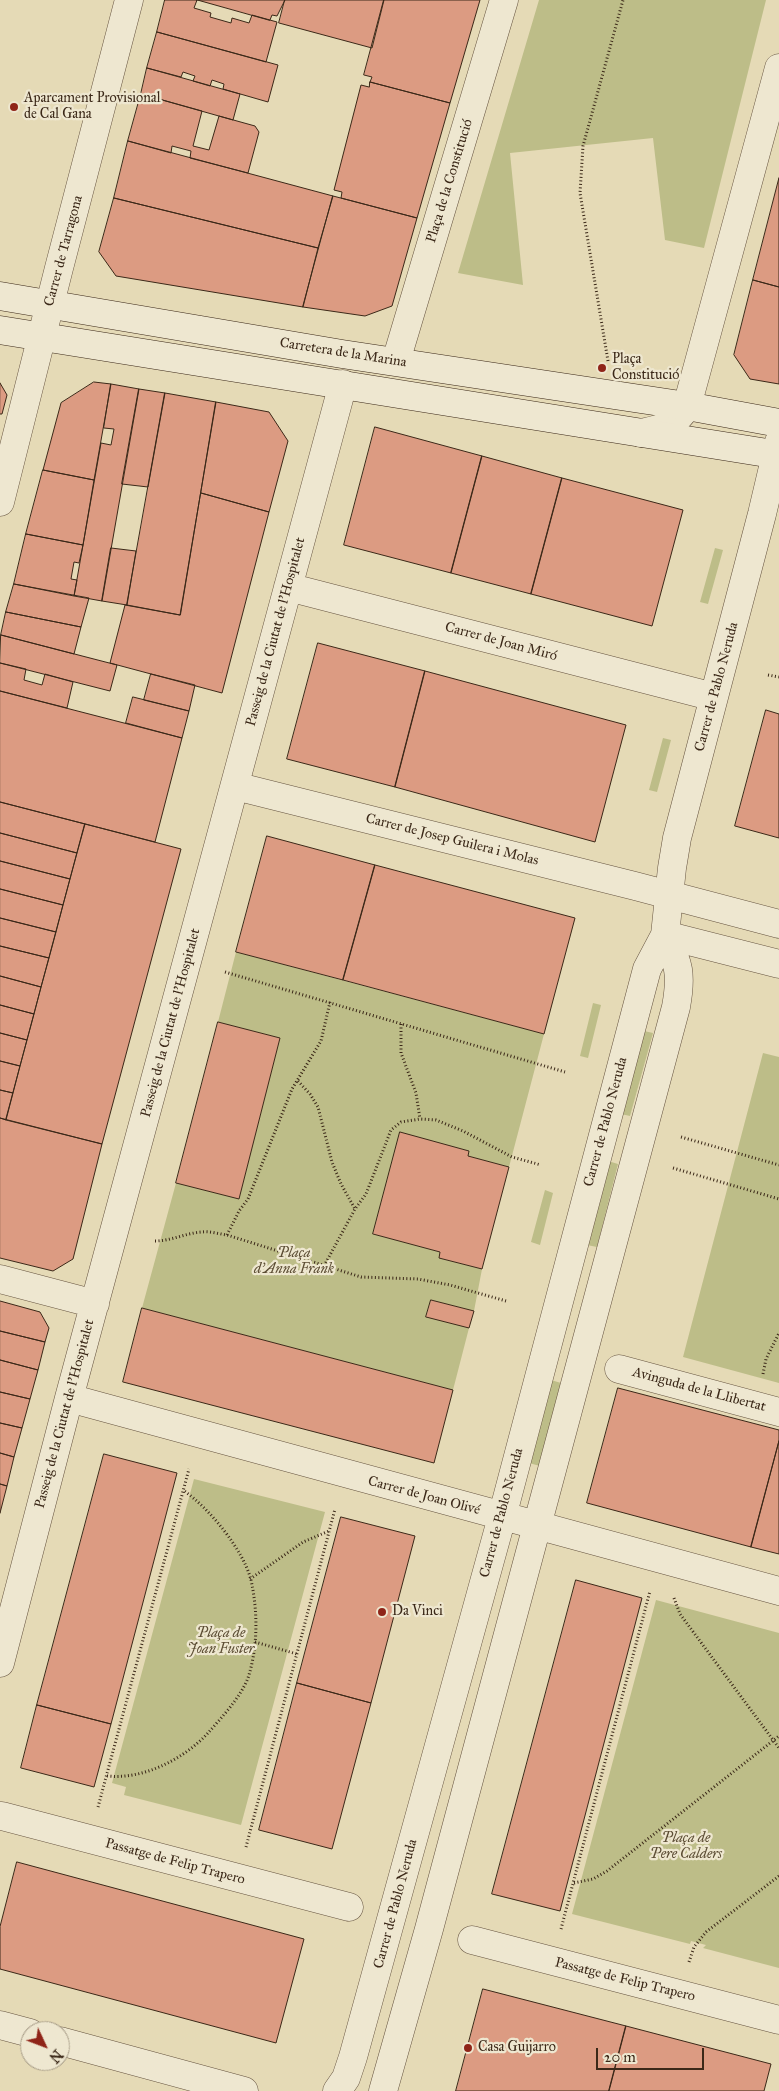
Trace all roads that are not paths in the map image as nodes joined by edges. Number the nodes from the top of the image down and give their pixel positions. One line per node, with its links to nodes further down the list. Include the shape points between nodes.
1 (129, 0): 5 (street, Carrer de Tarragona)
2 (504, 0): 8 (street, Plaça de la Constitució)
3 (779, 68): 10 (street)
4 (0, 296): 5 (street, Carretera de la Marina)
5 (50, 304): 7 (street, Carrer de Tarragona); 8 (street, Carretera de la Marina)
6 (0, 330): 7 (street)
7 (41, 337): 9 (street); 14 (street, Carrer de Tarragona)
8 (396, 361): 10 (street, Carretera de la Marina)
9 (343, 384): 12 (street); 15 (street, Passeig de la Ciutat de l'Hospitalet)
10 (687, 406): 11 (street, Carretera de la Marina); 12 (street, via 680,418 668,427)
11 (779, 423)
12 (641, 433): 13 (street)
13 (778, 450): 16 (street, Carrer de Pablo Neruda)
14 (0, 502)
15 (288, 587): 16 (street, Carrer de Joan Miró); 17 (street, Passeig de la Ciutat de l'Hospitalet)
16 (714, 697): 18 (street, Carrer de Pablo Neruda, via 677,838)
17 (234, 786): 18 (street, Carrer de Josep Guilera i Molas); 23 (street, Passeig de la Ciutat de l'Hospitalet)
18 (670, 895): 19 (street); 20 (street, Carrer de Pablo Neruda)
19 (779, 924)
20 (664, 934): 21 (street); 27 (street, Carrer de Pablo Neruda, via 647,969); 28 (street, via 680,970 676,1007)
21 (779, 964)
22 (0, 1278): 23 (street)
23 (95, 1304): 25 (street, Passeig de la Ciutat de l'Hospitalet)
24 (619, 1369): 26 (street, Avinguda de la Llibertat)
25 (69, 1398): 27 (street, Carrer de Joan Olivé); 30 (street, Passeig de la Ciutat de l'Hospitalet)
26 (779, 1412)
27 (502, 1517): 28 (street, Carrer de Joan Olivé); 39 (street, Carrer de Pablo Neruda, via 353,2058)
28 (537, 1526): 29 (street, Carrer de Joan Olivé); 40 (street)
29 (779, 1592)
30 (0, 1663)
31 (2, 1816): 32 (street, Passatge de Felip Trapero)
32 (349, 1907)
33 (472, 1940): 34 (street, Passatge de Felip Trapero)
34 (779, 2020)
35 (0, 2025): 36 (street)
36 (20, 2030)
37 (70, 2044): 38 (street)
38 (244, 2091)
39 (337, 2091)
40 (383, 2091)

